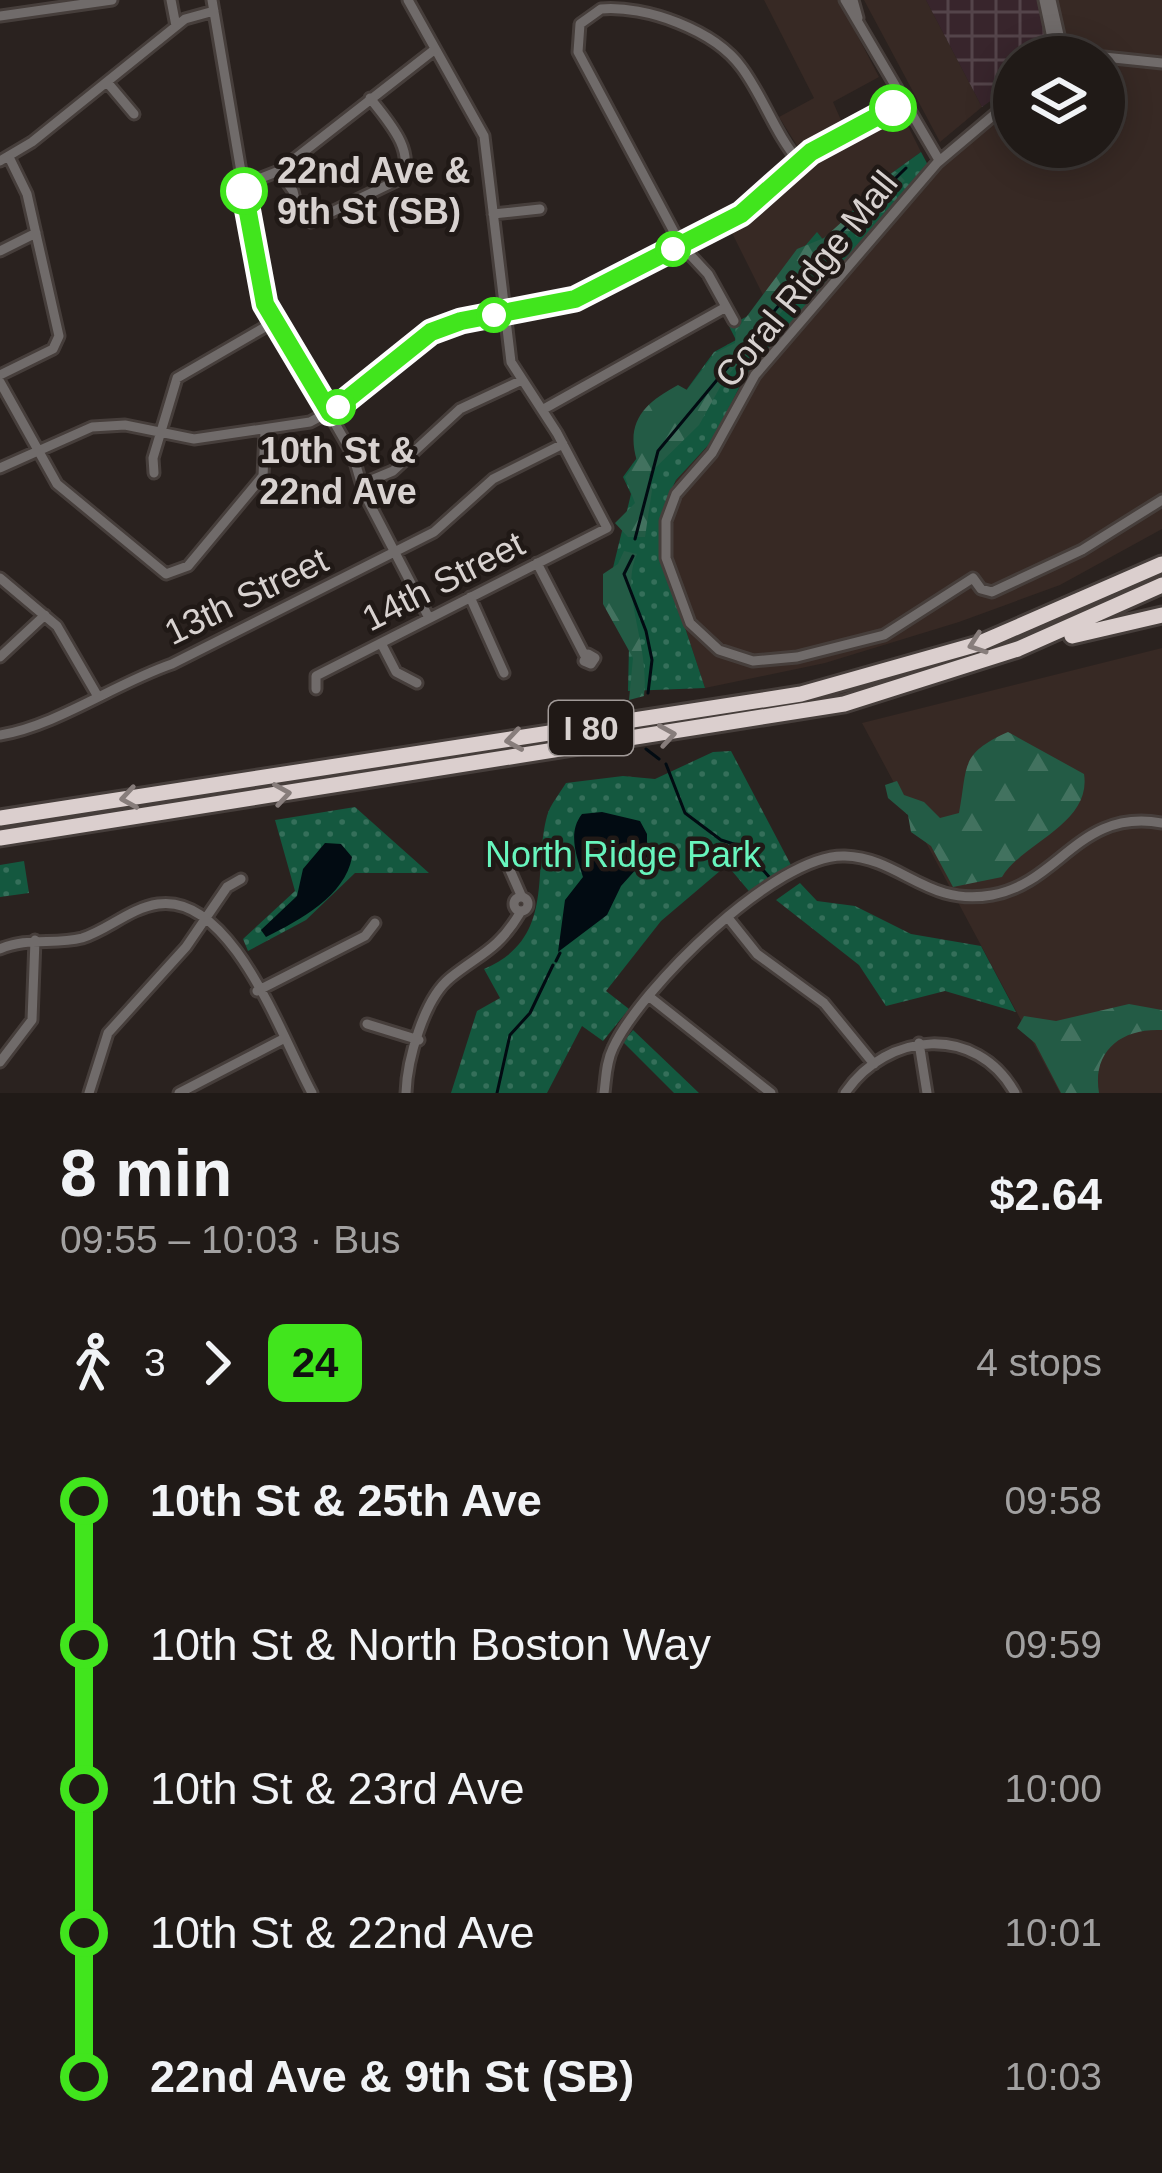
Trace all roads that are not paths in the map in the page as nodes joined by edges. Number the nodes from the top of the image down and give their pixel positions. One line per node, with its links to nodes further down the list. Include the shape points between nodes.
1 (112, 0): 7 (street)
2 (172, 0): 8 (street)
3 (408, 0): 10 (street)
4 (849, 0): 15 (street)
5 (1047, 0): 9 (street)
6 (213, 6): 8 (street); 22 (street)
7 (0, 16)
8 (176, 26): 13 (street)
9 (1055, 36)
10 (434, 50): 14 (street); 24 (street, via 481,128)
11 (1125, 59): 12 (street)
12 (1162, 63)
13 (107, 82): 16 (street); 18 (street)
14 (370, 98): 21 (street); 21 (street, via 400,142 400,179 311,222 299,217)
15 (904, 102): 19 (street); 20 (street)
16 (134, 114)
17 (993, 115): 19 (street, Coral Ridge Mall)
18 (5, 159): 25 (street, via 27,194)
19 (939, 160): 43 (street, Coral Ridge Mall, via 755,375 712,453 676,494 666,558 690,623 719,650 753,661 846,646 902,626 973,578 992,592 1067,559)
20 (800, 163): 26 (street, via 750,208); 26 (street, via 725,50 651,13 590,14 577,32 578,52)
21 (279, 171): 22 (street)
22 (243, 185): 30 (street, via 262,296)
23 (540, 209): 24 (street)
24 (493, 214): 29 (street)
25 (36, 233): 27 (street); 32 (street, via 58,340)
26 (681, 245): 28 (street); 29 (street, via 575,299)
27 (0, 251)
28 (726, 307): 31 (street); 34 (street)
29 (504, 314): 33 (street); 35 (street, via 420,338)
30 (278, 320): 35 (street); 36 (street, via 182,374)
31 (734, 321)
32 (0, 379): 39 (street)
33 (520, 381): 34 (street); 42 (street, via 460,409 393,471)
34 (542, 410): 38 (street)
35 (330, 413): 37 (street); 42 (street)
36 (160, 432): 37 (street, via 194,439); 39 (street, via 92,428); 41 (street)
37 (265, 432): 39 (street, via 263,476 188,566 171,574 153,568 68,495)
38 (563, 444): 44 (street, 13th Street, via 502,472 447,523); 46 (street, 14th Street, via 607,528)
39 (35, 451): 40 (street)
40 (0, 468)
41 (154, 473)
42 (362, 484): 44 (street)
43 (1162, 500)
44 (395, 551): 53 (street); 62 (street, 13th Street)
45 (1162, 552): 54 (highway)
46 (537, 563): 50 (street, 14th Street); 56 (street)
47 (1162, 564): 54 (highway, I 80)
48 (0, 578): 51 (street)
49 (1162, 585): 58 (highway, I 80)
50 (470, 597): 53 (street, 14th Street); 59 (street)
51 (45, 615): 57 (street); 62 (street)
52 (1162, 615): 58 (highway)
53 (429, 617): 55 (street, 14th Street)
54 (1022, 628): 64 (highway, I 80, one-way to 64, via 776,699)
55 (381, 643): 60 (street, via 396,672); 61 (street, 14th Street, via 316,676)
56 (585, 656)
57 (0, 657)
58 (960, 670): 66 (highway, I 80, one-way to 58, via 739,724)
59 (504, 673)
60 (417, 683)
61 (316, 689)
62 (97, 694): 63 (street, 13th Street)
63 (0, 734)
64 (0, 818)
65 (1162, 823): 70 (street, via 1098,829 1025,881 987,896 943,895 867,860 823,858)
66 (0, 838)
67 (506, 861): 78 (street, via 520,914 484,959 439,989)
68 (241, 879): 69 (street)
69 (208, 915): 72 (street, via 158,904 78,939); 74 (street); 82 (street, via 108,1033)
70 (729, 919): 75 (street); 81 (street, via 766,962 824,1003)
71 (375, 923): 74 (street, via 365,936)
72 (35, 940): 73 (street); 80 (street, via 32,1020)
73 (0, 949)
74 (257, 991): 77 (street)
75 (651, 998): 86 (street, via 615,1044); 87 (street)
76 (367, 1024): 78 (street)
77 (283, 1039): 83 (street); 84 (street)
78 (419, 1040): 85 (street)
79 (919, 1043): 81 (street); 89 (street); 90 (street, via 972,1051)
80 (0, 1062)
81 (874, 1064): 88 (street)
82 (89, 1093)
83 (179, 1093)
84 (312, 1093)
85 (406, 1093)
86 (604, 1093)
87 (771, 1093)
88 (845, 1093)
89 (928, 1093)
90 (1015, 1093)

